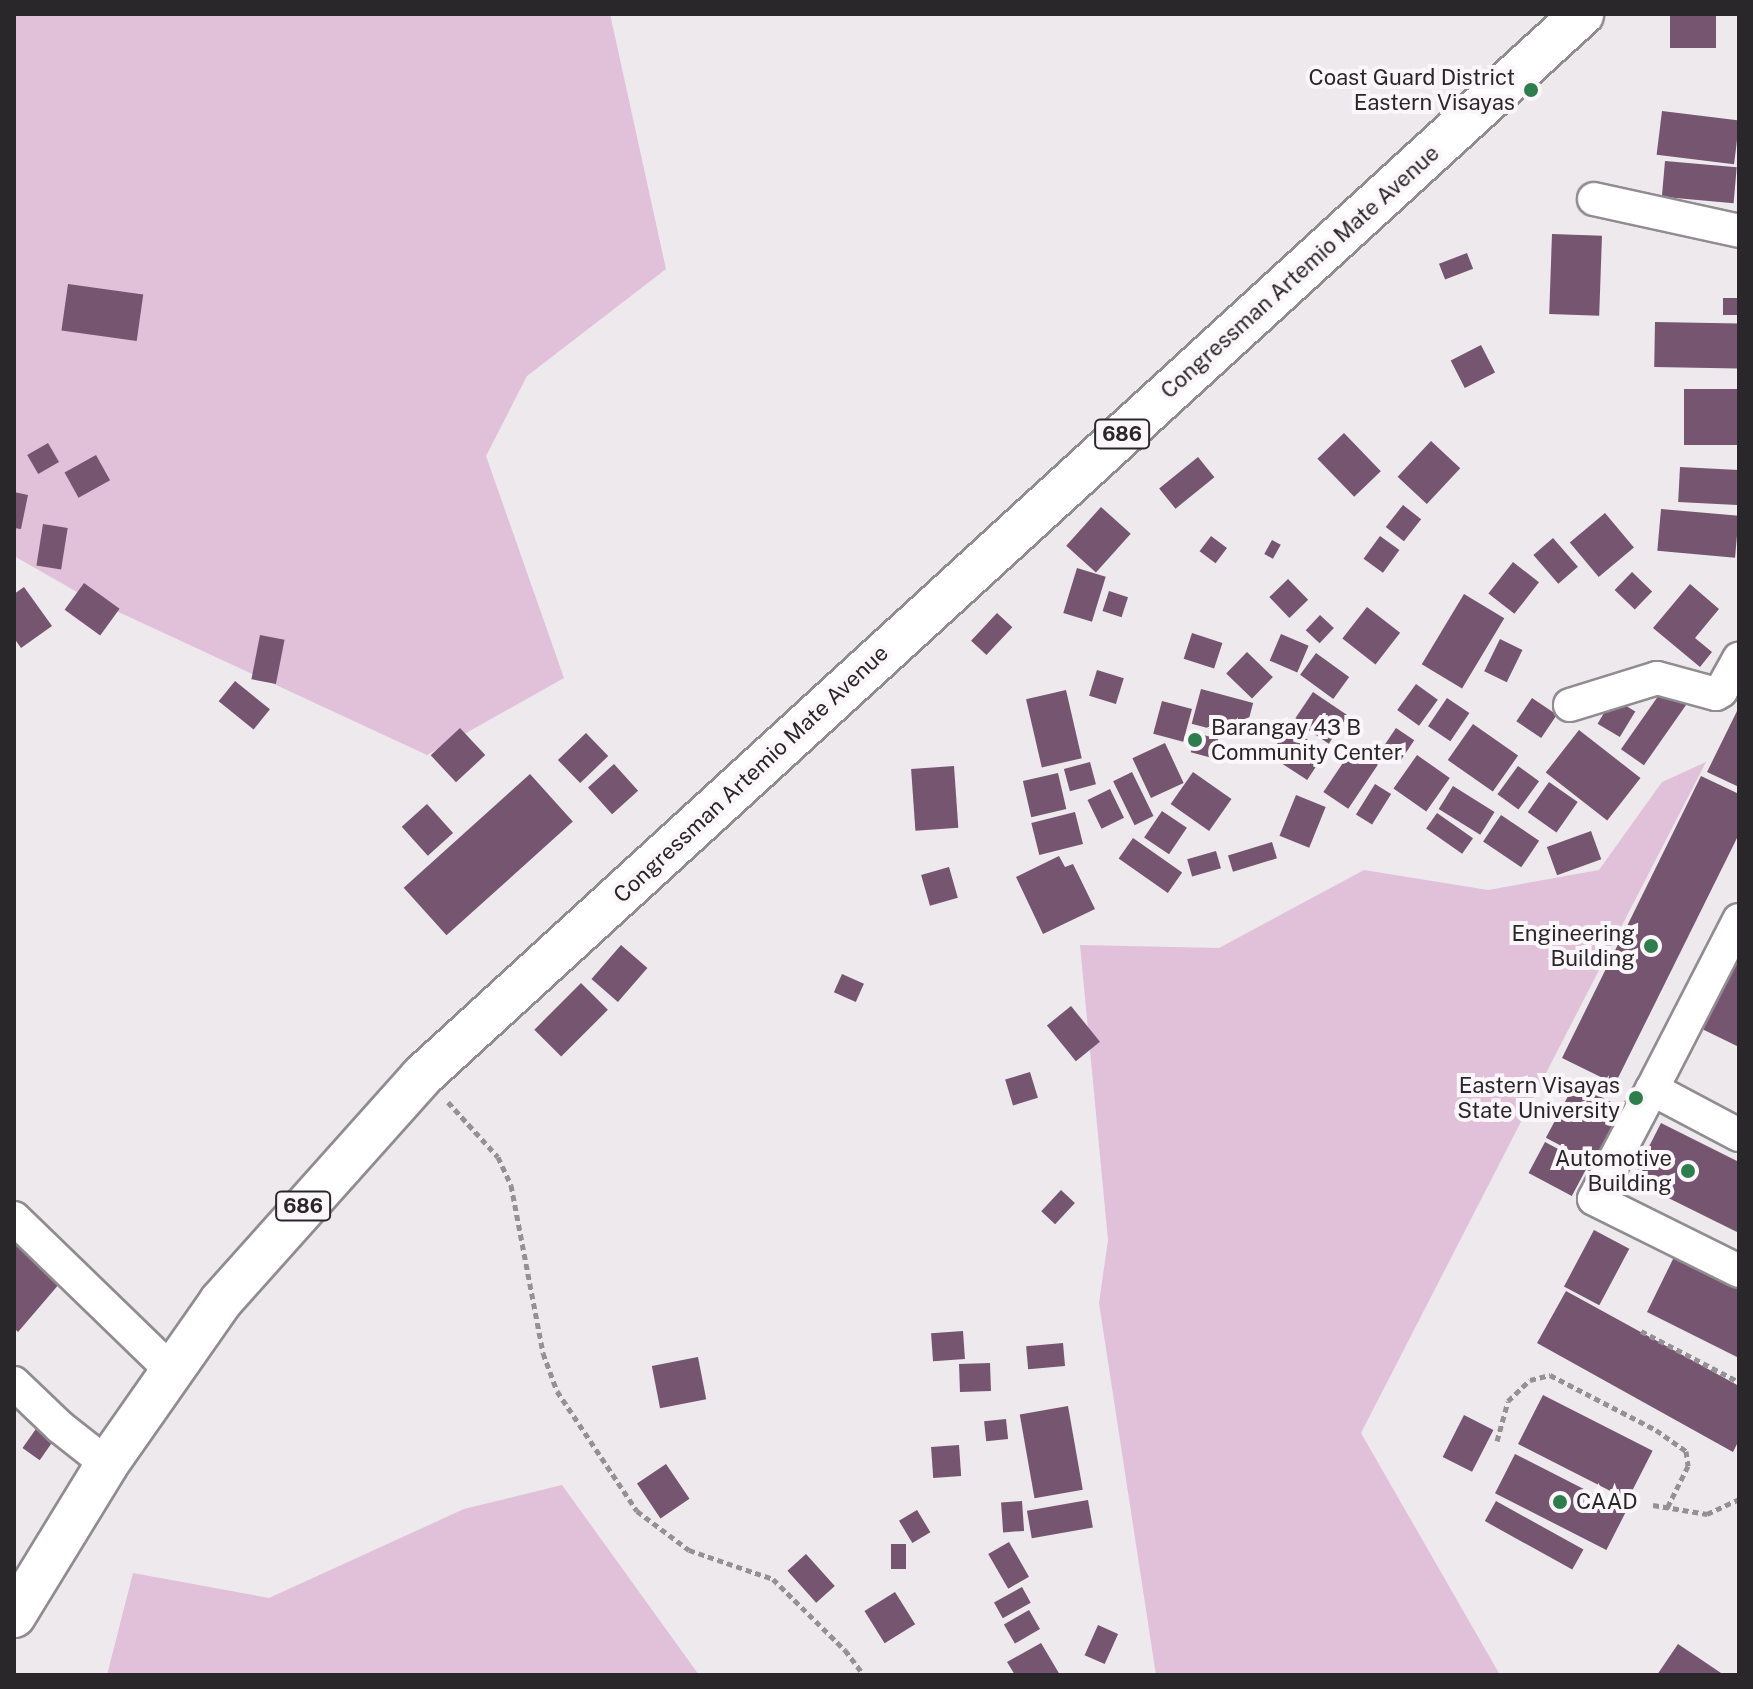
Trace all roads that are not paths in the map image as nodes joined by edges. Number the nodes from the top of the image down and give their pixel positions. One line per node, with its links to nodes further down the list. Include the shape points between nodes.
1 (1582, 14): 11 (main road, Congressman Artemio Mate Avenue / 686, via 422,1076 282,1228)
2 (1594, 199): 3 (street)
3 (1739, 231)
4 (1739, 659): 5 (street, via 1716,694 1657,678)
5 (1570, 705)
6 (1739, 920): 7 (street)
7 (1652, 1089): 8 (street); 10 (street, via 1594,1199)
8 (1739, 1135)
9 (14, 1218): 11 (street)
10 (1739, 1271)
11 (170, 1369): 13 (main road, Congressman Artemio Mate Avenue / 686)
12 (14, 1383): 13 (street)
13 (107, 1464): 14 (main road, Congressman Artemio Mate Avenue / 686)
14 (14, 1616)

